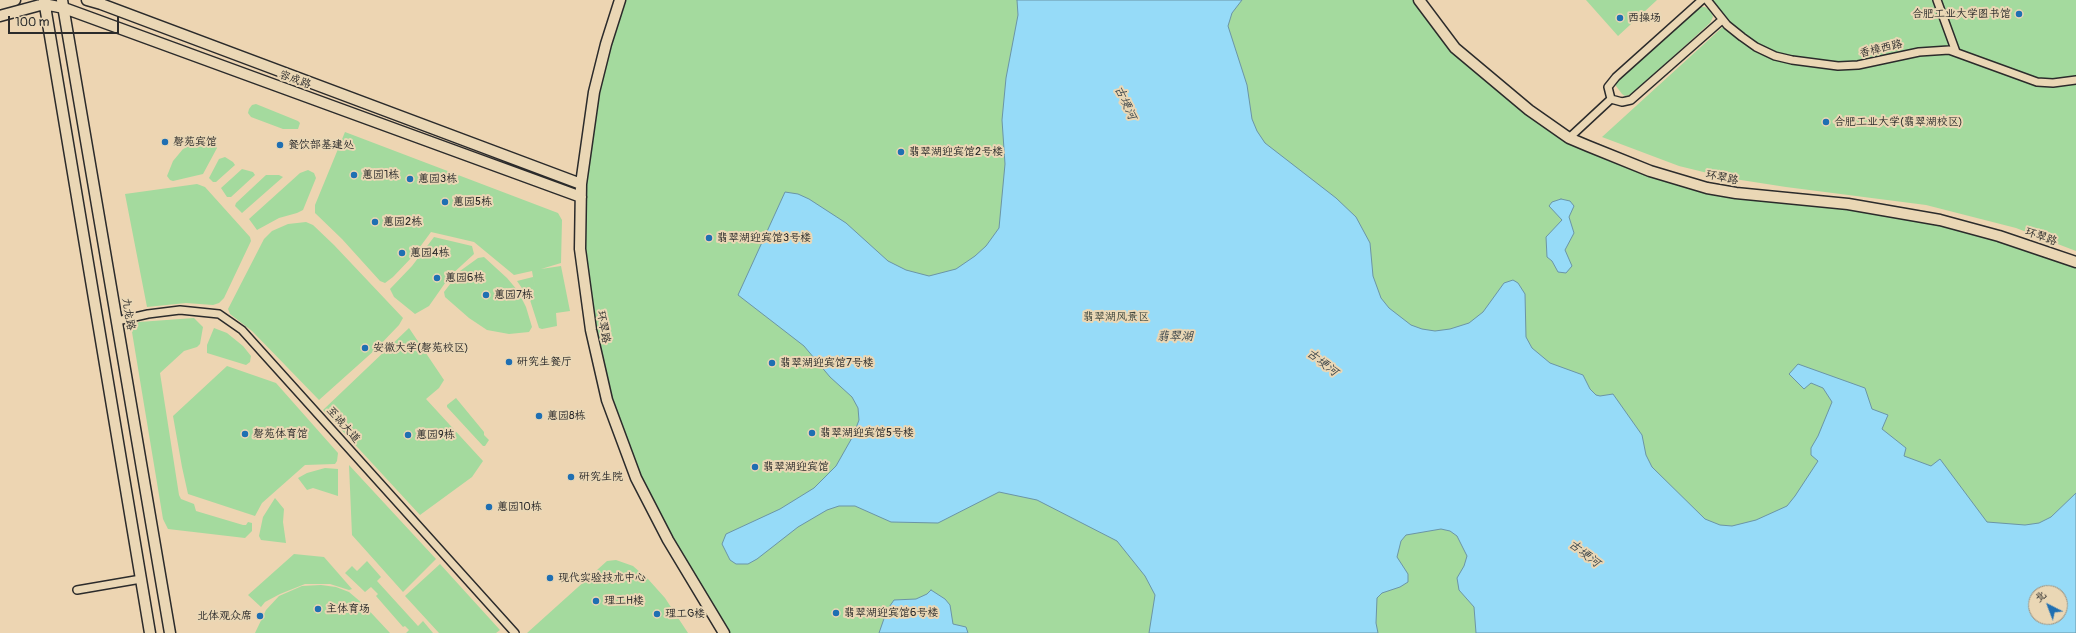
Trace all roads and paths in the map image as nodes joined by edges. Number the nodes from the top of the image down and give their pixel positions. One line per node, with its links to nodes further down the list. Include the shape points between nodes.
1 (15, 0): 9 (street)
2 (87, 0): 17 (street, 容成路)
3 (620, 0): 17 (street, 环翠路, via 594,92)
4 (1419, 0): 16 (street, 环翠路, via 1454,48 1529,110)
5 (1702, 0): 15 (street, via 1616,76 1608,87)
6 (1707, 0): 12 (street, 香樟西路)
7 (1937, 0): 13 (street)
8 (44, 2): 10 (street, 容成路); 11 (street, 容成路); 21 (street)
9 (0, 4)
10 (63, 4): 18 (street, 容成路); 20 (street, 九龙路)
11 (0, 16)
12 (1722, 20): 13 (street, 香樟西路, via 1756,47 1775,56 1808,63 1858,65 1919,52); 15 (street, via 1631,100 1622,102)
13 (1956, 52): 14 (street, 香樟西路, via 2037,82)
14 (2076, 80)
15 (1611, 99): 16 (street)
16 (1569, 138): 19 (street, 环翠路, via 1650,171 1707,188 1848,204 1940,220 1999,236)
17 (581, 184): 18 (street, 环翠路)
18 (581, 197): 26 (street, 环翠路, via 582,271 597,359 615,425 656,520)
19 (2076, 262)
20 (117, 321): 24 (street, 九龙路); 25 (street, 至诚大道, via 180,310 220,314 242,330)
21 (141, 579): 22 (street); 23 (street)
22 (77, 590)
23 (150, 633)
24 (170, 633)
25 (515, 633)
26 (724, 633)

